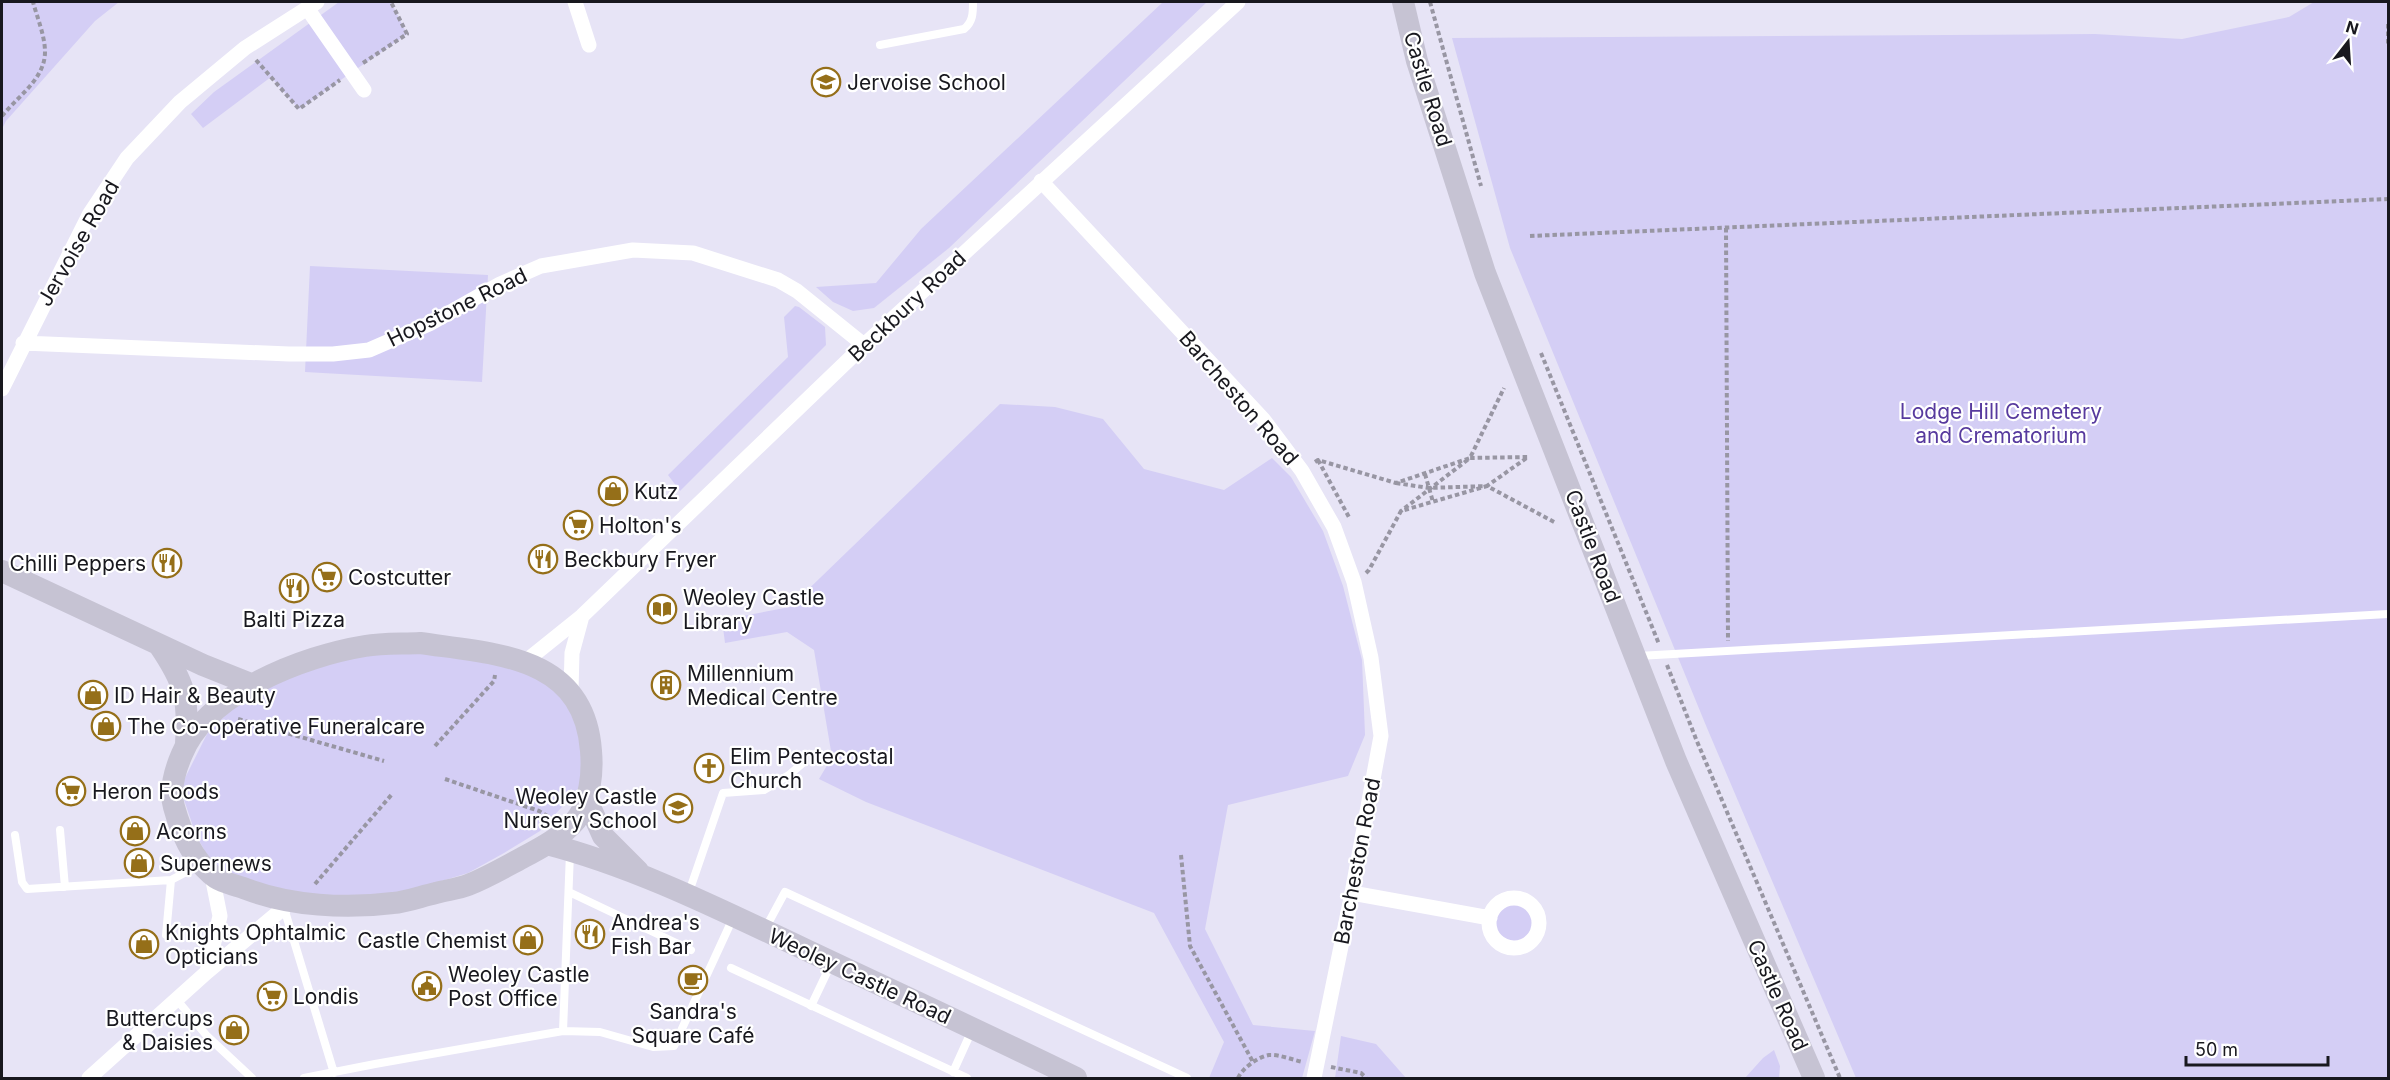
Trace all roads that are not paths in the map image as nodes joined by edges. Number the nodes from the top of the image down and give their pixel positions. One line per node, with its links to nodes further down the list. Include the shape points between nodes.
1 (575, 2): 6 (street)
2 (973, 2): 7 (lane, via 970,25 964,29)
3 (1238, 2): 9 (street, Beckbury Road)
4 (1403, 2): 17 (street, Castle Road, via 1417,61 1485,273)
5 (312, 5): 8 (street); 10 (street, Jervoise Road, via 245,48 180,102 127,158 88,214)
6 (588, 45)
7 (880, 45)
8 (364, 90)
9 (1041, 181): 11 (street, Beckbury Road); 33 (street, Barcheston Road, via 1263,419 1302,471 1334,527 1353,582 1371,658 1382,736)
10 (22, 343): 11 (street, Hopstone Road, via 289,354 369,350 541,266 633,250 693,253 778,280); 12 (street, Jervoise Road)
11 (864, 345): 15 (street, Beckbury Road)
12 (2, 389)
13 (2, 571): 16 (street)
14 (2388, 614): 17 (lane)
15 (582, 616): 18 (street, Beckbury Road); 20 (street, via 572,653)
16 (159, 645): 19 (street); 21 (street, via 182,683 188,712)
17 (1636, 656): 57 (street, Castle Road, via 1676,761)
18 (526, 662): 19 (street, via 420,643 366,645 298,664); 20 (street, via 551,675)
19 (253, 685): 21 (street, via 221,704)
20 (571, 692): 23 (street, via 590,737 592,763)
21 (186, 744): 28 (street, via 176,769 172,798 181,829)
22 (804, 762): 34 (lane, via 764,790 723,793)
23 (587, 800): 26 (street, via 576,820); 29 (street, Weoley Castle Road, via 603,836)
24 (60, 830): 31 (lane)
25 (15, 835): 31 (lane, via 22,882 27,890)
26 (547, 844): 27 (street, Weoley Castle Road); 35 (street, via 468,885 394,903 336,906)
27 (570, 850): 29 (street, Weoley Castle Road); 32 (lane)
28 (207, 870): 30 (lane); 35 (street, via 258,894); 43 (street, via 220,916)
29 (643, 876): 34 (street, Weoley Castle Road)
30 (171, 880): 31 (lane); 39 (lane)
31 (65, 887)
32 (569, 892): 40 (lane); 47 (lane)
33 (1352, 893): 37 (street); 56 (street, Barcheston Road)
34 (687, 896): 36 (street, Weoley Castle Road)
35 (296, 899): 43 (street); 49 (lane)
36 (733, 916): 38 (street, Weoley Castle Road); 47 (lane, via 674,1046 653,1047 600,1032)
37 (1490, 918)
38 (764, 930): 41 (street, Weoley Castle Road); 55 (lane, via 785,892)
39 (166, 935)
40 (691, 950)
41 (832, 962): 45 (lane); 46 (street, Weoley Castle Road)
42 (731, 968): 45 (lane)
43 (207, 972): 44 (street)
44 (177, 1000): 50 (street); 51 (lane, via 207,1036)
45 (811, 1006): 48 (lane)
46 (973, 1029): 48 (lane); 54 (street, Weoley Castle Road)
47 (563, 1031): 49 (lane)
48 (953, 1072): 53 (lane)
49 (334, 1073): 52 (lane)
50 (89, 1078)
51 (252, 1078)
52 (304, 1078)
53 (967, 1078)
54 (1076, 1078)
55 (1187, 1078)
56 (1314, 1078)
57 (1814, 1078)

